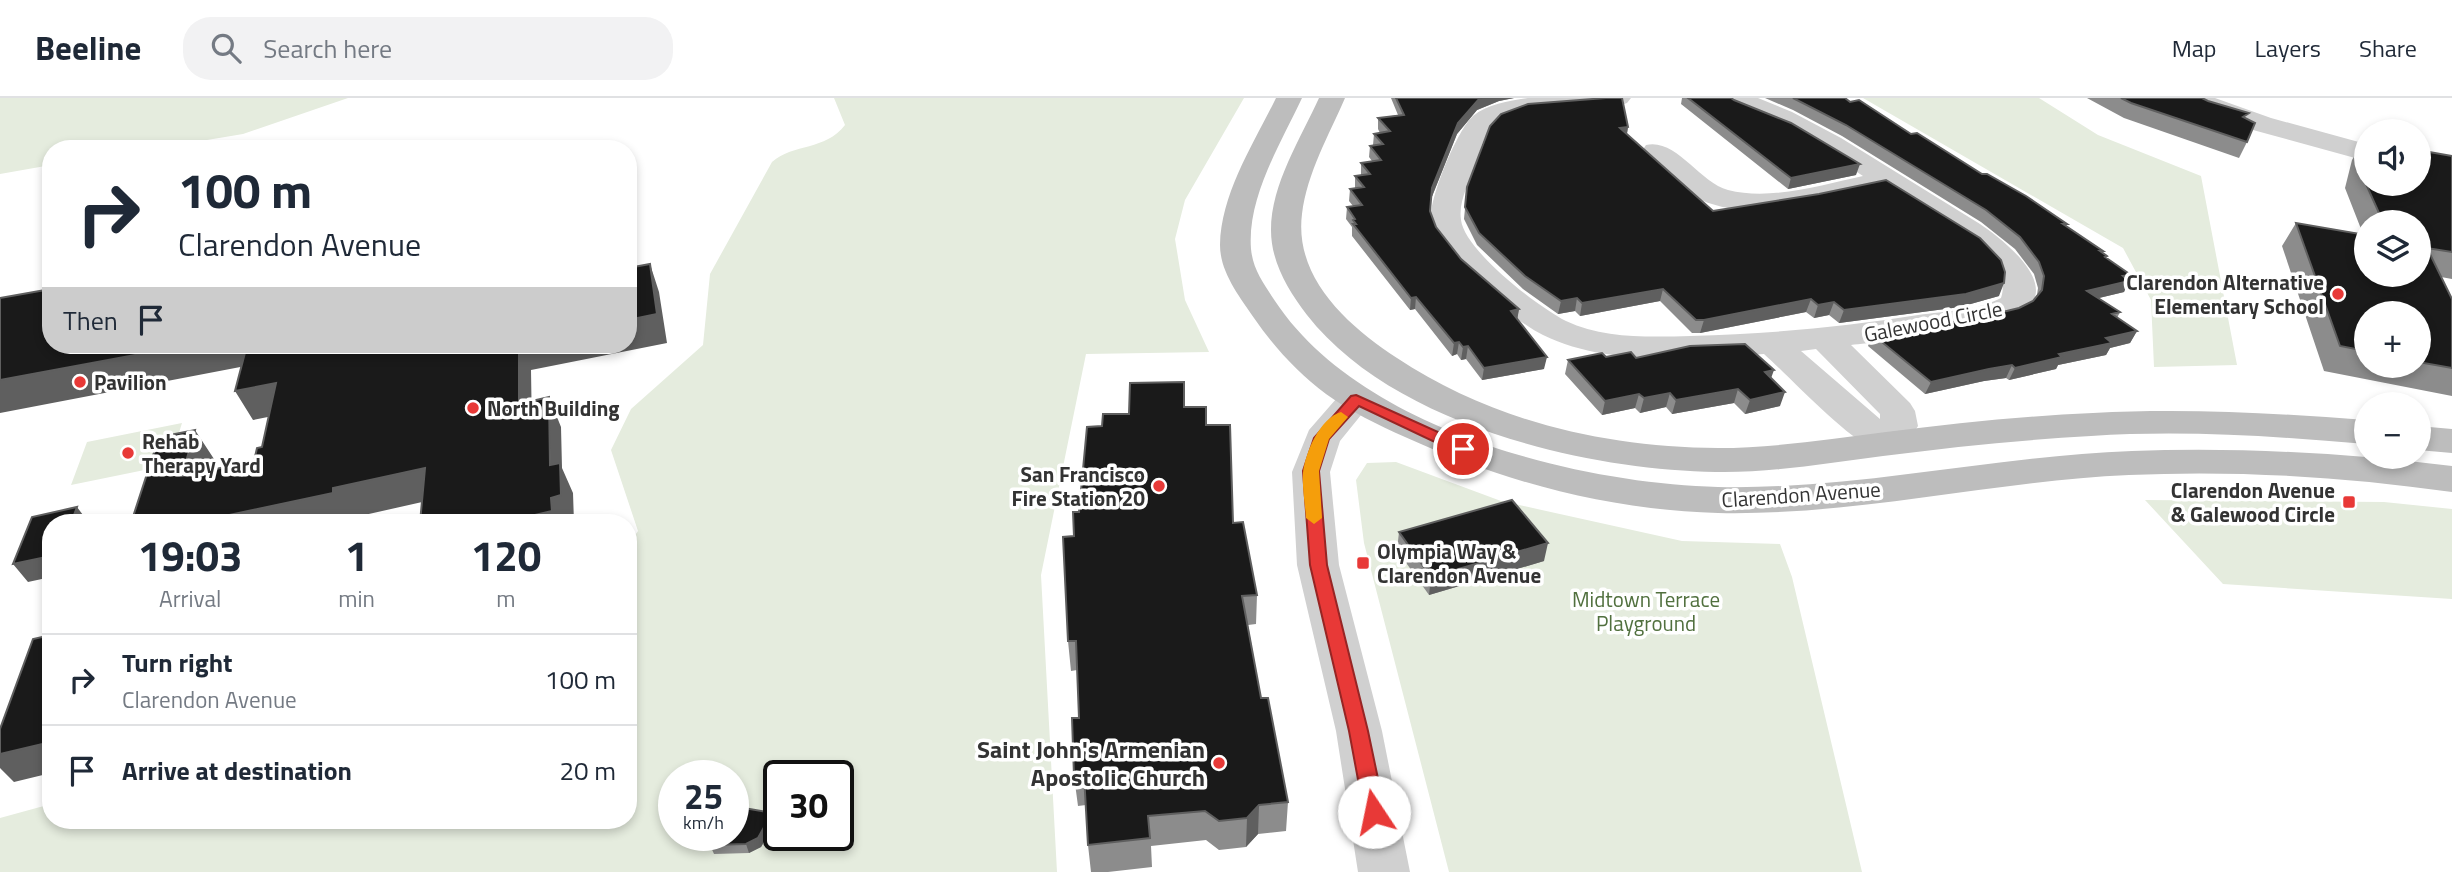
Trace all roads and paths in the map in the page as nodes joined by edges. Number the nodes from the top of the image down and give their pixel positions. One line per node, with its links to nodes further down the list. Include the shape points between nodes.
1 (1289, 98): 12 (main road, Clarendon Avenue, via 1247,190 1236,228 1238,265 1295,349)
2 (1332, 98): 9 (main road, Clarendon Avenue, via 1293,194 1286,232 1301,282)
3 (1618, 98): 11 (street, Galewood Circle, via 1516,109 1478,126 1446,213 1453,239 1519,305 1542,322 1573,335 1644,347)
4 (1732, 98): 8 (street, Galewood Circle, via 1793,124)
5 (2191, 98): 6 (street)
6 (2354, 150)
7 (1656, 151): 8 (street, via 1705,191 1735,202)
8 (1886, 180): 10 (street, Galewood Circle, via 1997,252 2018,281 2017,299 1990,314)
9 (1335, 326): 12 (main road, via 1340,363); 13 (main road, Clarendon Avenue, via 1384,365)
10 (1826, 340): 11 (street, Galewood Circle); 17 (street, Galewood Circle, via 1897,411 1900,426)
11 (1773, 344): 17 (street, via 1854,418)
12 (1356, 399): 13 (main road); 20 (main road, Clarendon Avenue, via 1463,449 1586,485 1718,500); 21 (street, via 1322,438 1311,471 1318,565 1359,731)
13 (1450, 401): 17 (main road, Clarendon Avenue, via 1559,440 1645,455 1750,458)
14 (2354, 431): 17 (main road, Clarendon Avenue, via 2113,424)
15 (2431, 439): 16 (main road)
16 (2452, 441)
17 (1889, 443): 18 (main road, via 1936,460); 20 (main road)
18 (2013, 471): 19 (main road, Clarendon Avenue, via 2126,463 2240,462 2342,466); 20 (main road, Clarendon Avenue)
19 (2452, 479)
20 (1843, 494)
21 (1384, 872)

